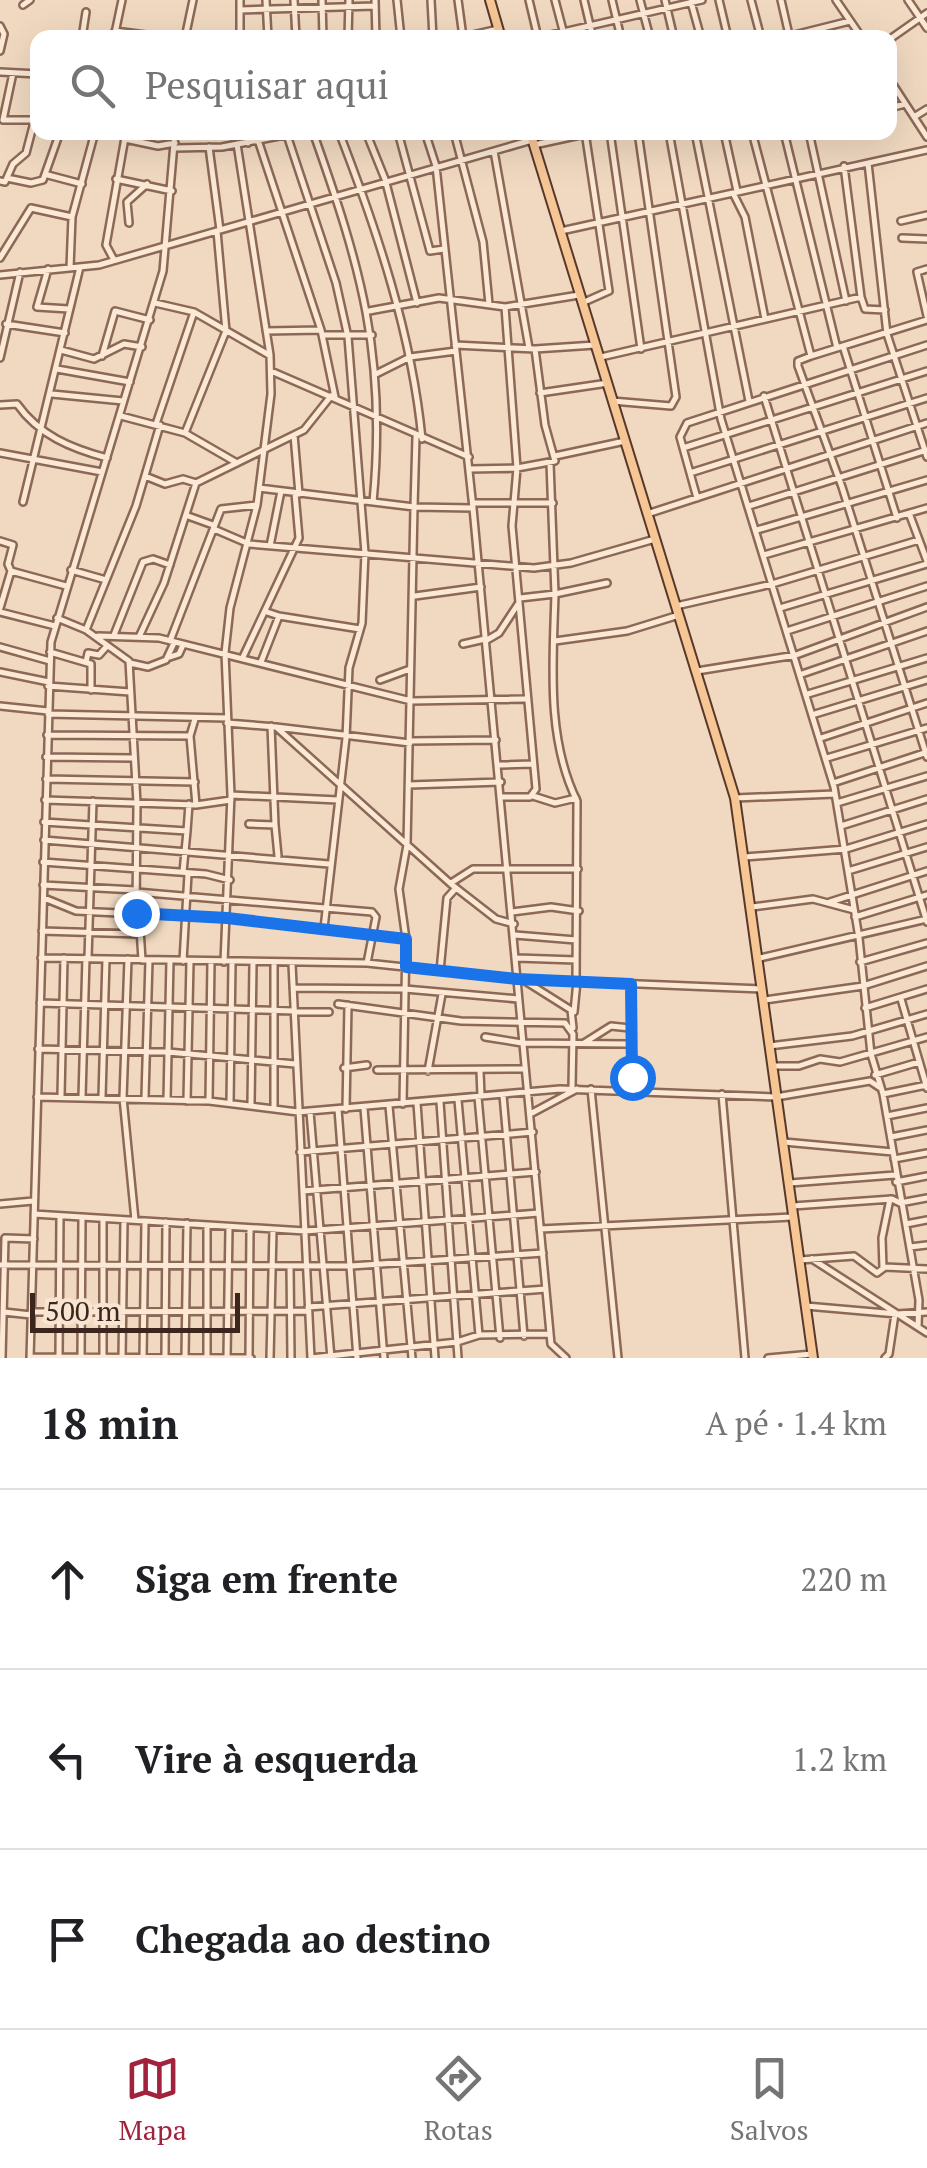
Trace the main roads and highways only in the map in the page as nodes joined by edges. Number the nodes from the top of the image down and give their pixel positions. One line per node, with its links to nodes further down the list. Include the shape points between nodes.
1 (493, 1): 2 (main road)
2 (499, 30)
3 (532, 140): 4 (main road, via 735,798)
4 (813, 1356)

